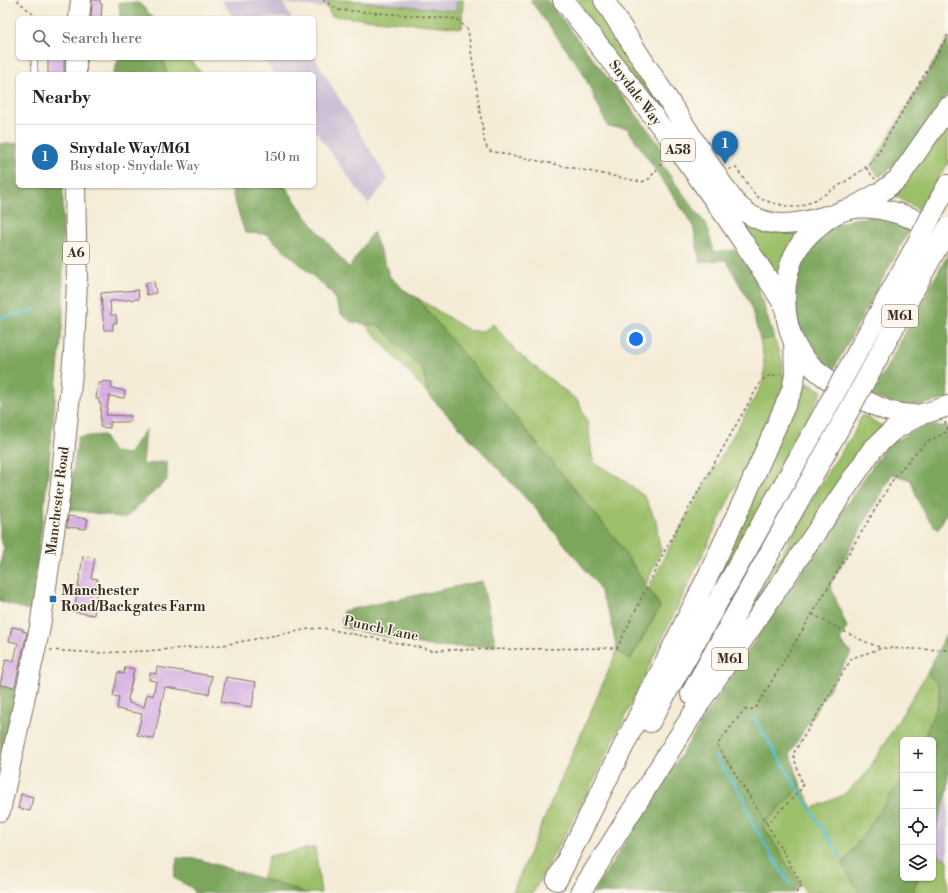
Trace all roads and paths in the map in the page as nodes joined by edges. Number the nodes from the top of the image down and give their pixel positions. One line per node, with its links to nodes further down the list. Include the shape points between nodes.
1 (17, 0): 6 (path)
2 (80, 0): 7 (highway)
3 (323, 0): 14 (path, via 339,10 457,19 468,30 485,145 490,151 642,182 649,179)
4 (563, 0): 23 (highway, Snydale Way / A58, via 677,149)
5 (604, 0): 20 (highway, Snydale Way / A58, via 722,184 741,208 761,220 778,224 800,223)
6 (35, 16)
7 (79, 16)
8 (948, 35): 15 (path, via 873,161)
9 (34, 60): 11 (lane)
10 (76, 60): 12 (highway)
11 (34, 72)
12 (76, 72)
13 (948, 107): 17 (highway, via 903,172)
14 (670, 154)
15 (866, 168): 16 (path, via 805,205 796,207 759,198 736,168); 17 (path)
16 (726, 169)
17 (881, 184): 20 (highway)
18 (75, 188): 32 (highway, Manchester Road / A6, via 77,281 74,352 61,485)
19 (944, 192): 36 (highway, M61, bridge, via 824,413 654,716)
20 (843, 211): 22 (highway, A58, via 872,208 896,212); 24 (highway, A58, via 810,233 798,248 790,264)
21 (948, 228): 37 (highway, M61, bridge, via 702,677)
22 (948, 238)
23 (760, 266): 24 (highway, Snydale Way / A58); 27 (highway, via 789,356 790,374)
24 (785, 306): 25 (highway, A58)
25 (794, 342): 27 (highway, via 795,375 792,390); 29 (highway, A58, via 804,358 817,371 844,389 876,407 892,412)
26 (784, 374): 32 (path, Punch Lane, via 761,380 664,552 617,648 433,650 323,628 223,646 90,653)
27 (786, 400): 36 (highway, M61, via 707,578)
28 (946, 413): 29 (highway, A58); 30 (path, via 948,431 929,441 913,455 894,478)
29 (921, 414): 38 (highway, M61, via 890,433 872,450 703,698)
30 (812, 614): 31 (path, via 850,635); 35 (path, via 755,709 744,710 717,745)
31 (882, 648): 33 (path); 35 (path, via 852,658 793,754 803,787)
32 (36, 649): 34 (highway, Manchester Road / A6)
33 (948, 650)
34 (0, 811)
35 (767, 824): 39 (path, via 802,885)
36 (553, 887)
37 (573, 893)
38 (580, 893)
39 (796, 893)

